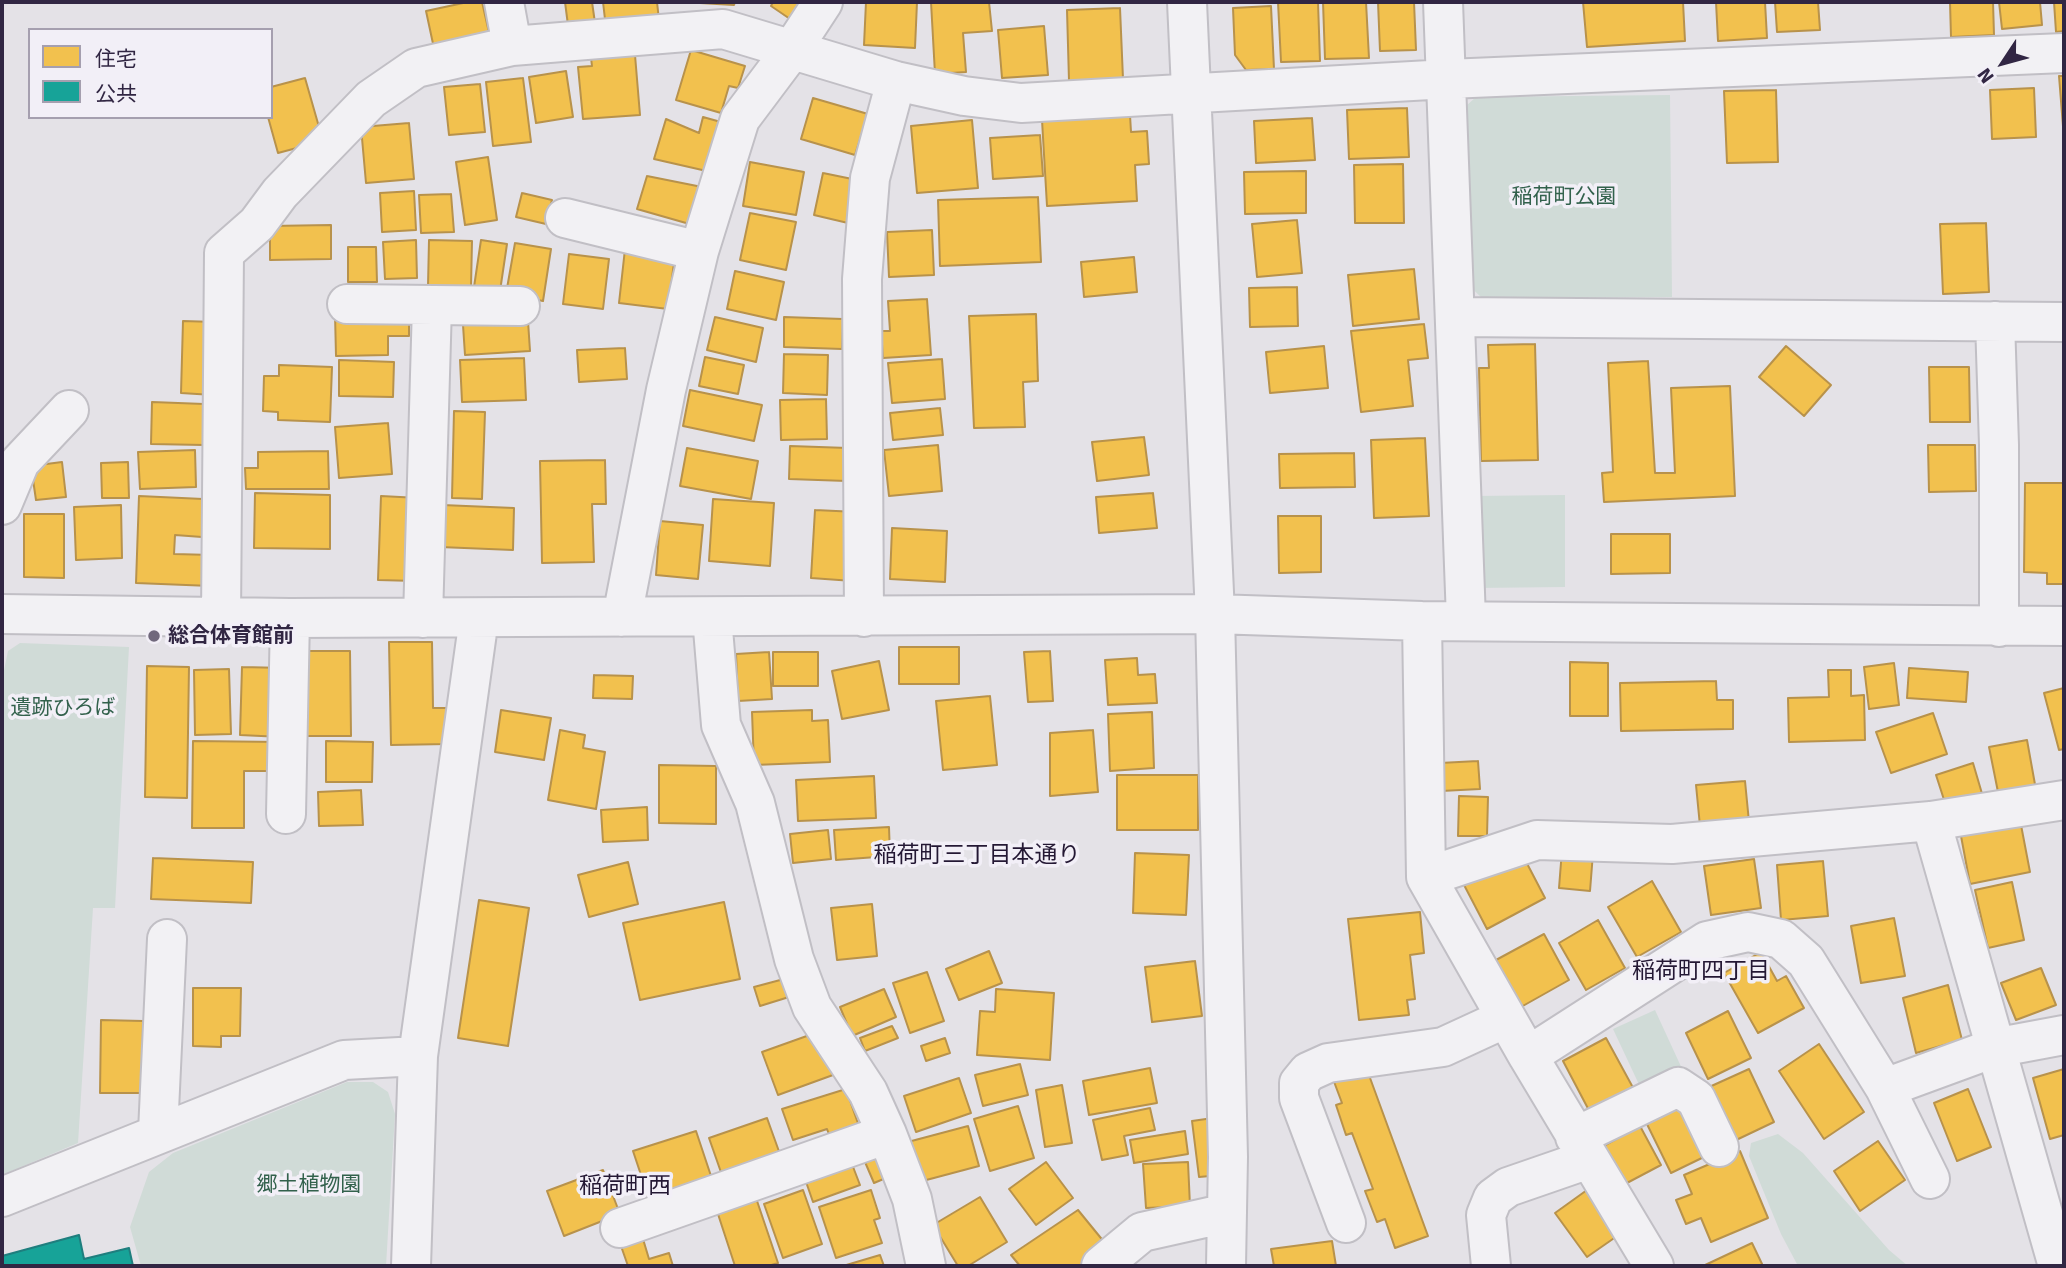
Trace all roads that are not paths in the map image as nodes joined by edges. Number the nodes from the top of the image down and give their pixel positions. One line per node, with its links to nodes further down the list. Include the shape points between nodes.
1 (504, 2): 5 (street)
2 (823, 2): 6 (street)
3 (1187, 2): 10 (street)
4 (1443, 2): 8 (street)
5 (512, 46): 6 (street, via 723,29); 23 (street, via 416,68 371,99 257,224 224,253)
6 (792, 51): 9 (street); 12 (street, via 740,119)
7 (2064, 53): 8 (street)
8 (1448, 79): 10 (street); 16 (street)
9 (896, 81): 10 (street, via 1021,103); 26 (street, via 870,178 862,279)
10 (1191, 93): 22 (street)
11 (565, 218): 12 (street)
12 (699, 251): 24 (street, via 666,390)
13 (347, 304): 14 (street)
14 (432, 305): 15 (street); 28 (street)
15 (520, 306)
16 (1457, 317): 17 (street); 30 (street)
17 (1995, 321): 18 (street); 33 (street)
18 (2064, 322)
19 (69, 410): 20 (street, via 20,462)
20 (2, 505)
21 (2, 614): 23 (street)
22 (1215, 614): 26 (street); 31 (street); 51 (street)
23 (220, 617): 27 (street)
24 (622, 617): 25 (street); 29 (street)
25 (712, 617): 26 (street); 46 (street, via 721,725 755,803 794,959 812,1007 869,1092)
26 (864, 617)
27 (290, 618): 28 (street); 35 (street)
28 (423, 618): 29 (street)
29 (480, 618): 42 (street)
30 (1466, 619): 31 (street); 33 (street)
31 (1422, 621): 37 (street)
32 (2064, 626): 33 (street)
33 (1999, 627)
34 (2064, 800): 36 (street)
35 (286, 814)
36 (1931, 821): 37 (street, via 1672,844 1537,840); 41 (street)
37 (1426, 877): 39 (street)
38 (167, 939): 45 (street)
39 (1506, 1018): 43 (street); 52 (street, via 1443,1047 1328,1063 1308,1072 1299,1083 1299,1098)
40 (2064, 1035): 41 (street)
41 (1994, 1048): 44 (street); 60 (street)
42 (418, 1056): 45 (street, via 344,1060); 54 (street)
43 (1528, 1056): 44 (street, via 1707,941 1748,932 1781,939 1806,961); 48 (street)
44 (1885, 1088): 49 (street)
45 (158, 1132): 50 (street)
46 (887, 1134): 53 (street); 55 (street, via 912,1199)
47 (1719, 1147): 48 (street, via 1696,1098 1678,1087)
48 (1582, 1148): 58 (street, via 1493,1198 1486,1215); 59 (street)
49 (1930, 1179)
50 (2, 1197)
51 (1227, 1213): 56 (street, via 1143,1232); 57 (street)
52 (1346, 1223)
53 (620, 1228)
54 (411, 1266)
55 (926, 1266)
56 (1101, 1266)
57 (1226, 1266)
58 (1491, 1266)
59 (1654, 1266)
60 (2058, 1266)

